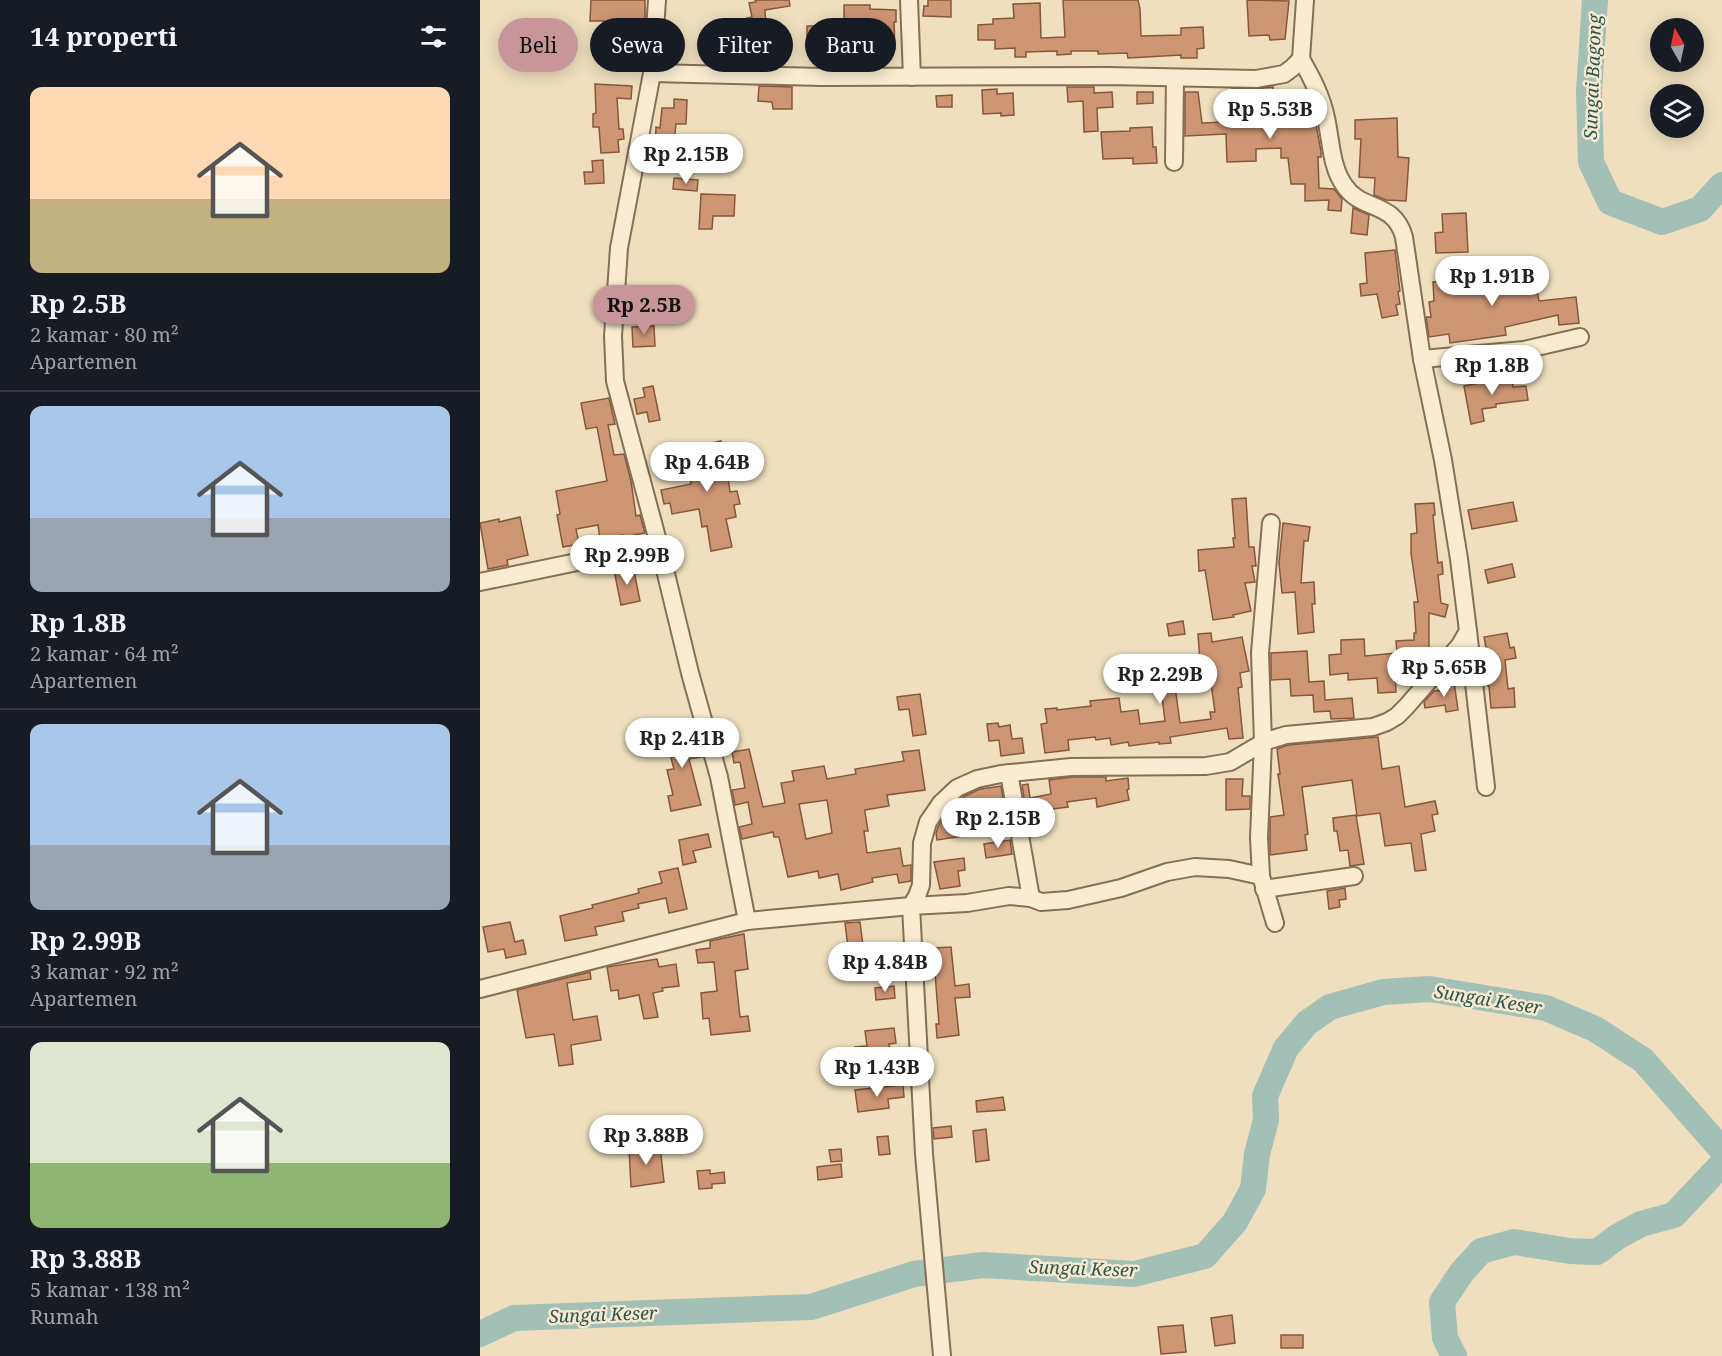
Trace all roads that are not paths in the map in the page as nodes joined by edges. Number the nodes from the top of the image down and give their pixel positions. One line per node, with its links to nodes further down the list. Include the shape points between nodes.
1 (657, 0): 5 (street)
2 (909, 0): 6 (street)
3 (1305, 0): 4 (street)
4 (1301, 59): 7 (street, via 1284,74 1272,77); 10 (street, via 1321,99 1337,171 1345,188 1396,218 1401,225)
5 (652, 73): 6 (street); 12 (street, via 620,248 613,336 615,381)
6 (912, 77): 7 (street)
7 (1175, 78): 8 (street)
8 (1174, 162)
9 (1580, 337): 10 (street, via 1524,350)
10 (1422, 359): 14 (street, via 1443,460)
11 (1271, 523): 15 (street, via 1260,652)
12 (659, 545): 13 (street); 22 (street, via 720,777)
13 (480, 582)
14 (1468, 631): 15 (street, via 1406,707 1387,722 1373,727 1286,735); 17 (street)
15 (1263, 742): 16 (street, via 1222,764 1071,766); 19 (street, via 1259,838)
16 (1009, 773): 20 (street); 21 (street, via 977,779 957,788 941,803 928,822 922,843 921,885)
17 (1486, 787)
18 (1354, 876): 19 (street)
19 (1263, 882): 20 (street, via 1229,868 1195,867 1074,899 1041,902); 23 (street)
20 (1031, 898): 21 (street, via 1009,896)
21 (911, 906): 22 (street); 25 (street, via 924,1154)
22 (747, 921): 24 (street)
23 (1275, 923)
24 (480, 989)
25 (942, 1356)

